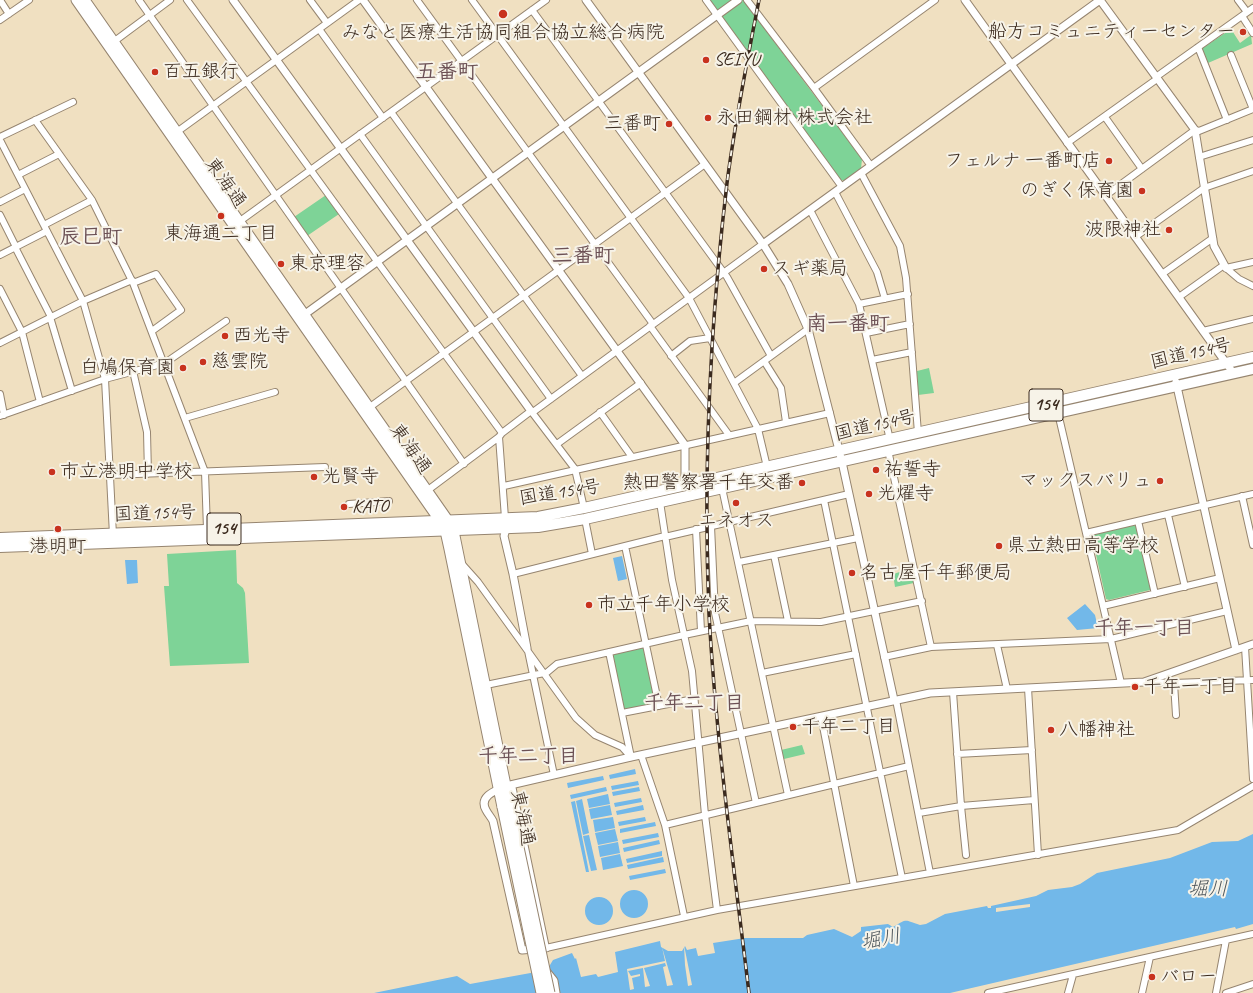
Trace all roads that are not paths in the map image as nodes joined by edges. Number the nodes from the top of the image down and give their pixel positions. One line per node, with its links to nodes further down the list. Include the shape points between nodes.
1 (0, 0): 24 (street)
2 (29, 0): 24 (street)
3 (76, 0): 33 (main road, 東海通)
4 (85, 0): 33 (main road, 東海通)
5 (139, 0): 26 (street)
6 (170, 0): 26 (street)
7 (187, 0): 41 (street)
8 (232, 0): 36 (street)
9 (310, 0): 29 (street)
10 (359, 0): 29 (street)
11 (363, 0): 42 (street)
12 (417, 0): 37 (street)
13 (472, 0): 32 (street)
14 (546, 0): 23 (street)
15 (586, 0): 39 (street)
16 (706, 0): 27 (street)
17 (738, 0): 27 (street)
18 (747, 0): 43 (street)
19 (935, 0): 43 (street)
20 (965, 0): 38 (street)
21 (1238, 0): 25 (street)
22 (1253, 8): 25 (street)
23 (532, 10): 32 (street); 44 (street)
24 (10, 14): 28 (street)
25 (1245, 14): 31 (street); 34 (street)
26 (150, 15): 33 (street); 46 (street)
27 (717, 15): 39 (street); 73 (street)
28 (0, 20)
29 (327, 23): 30 (street)
30 (319, 29): 36 (street); 50 (street)
31 (1253, 33)
32 (498, 35): 37 (street); 53 (street)
33 (112, 44): 55 (main road, 東海通)
34 (1198, 47): 40 (street); 52 (street)
35 (1231, 55): 47 (street)
36 (276, 60): 41 (street); 61 (street)
37 (462, 61): 42 (street); 62 (street)
38 (1012, 64): 40 (street, via 1100,0); 60 (street); 66 (street)
39 (638, 72): 44 (street); 65 (street)
40 (1157, 78): 49 (street); 54 (street)
41 (246, 82): 46 (street); 68 (street)
42 (426, 87): 48 (street); 72 (street)
43 (814, 88): 66 (street)
44 (598, 101): 53 (street); 77 (street)
45 (73, 102): 51 (street)
46 (214, 105): 55 (street); 78 (street)
47 (1253, 109): 52 (street)
48 (392, 112): 50 (street); 82 (street)
49 (1105, 116): 60 (street); 67 (street)
50 (382, 118): 56 (street)
51 (35, 120): 57 (street); 63 (street)
52 (1227, 120): 54 (street, via 1199,131)
53 (563, 126): 62 (street); 85 (street)
54 (1194, 130): 64 (street); 67 (street)
55 (175, 134): 86 (main road, 東海通); 114 (main road, 東海通)
56 (360, 134): 61 (street); 88 (street)
57 (0, 137)
58 (0, 140): 71 (street)
59 (1253, 140): 64 (street)
60 (1067, 144): 79 (street)
61 (341, 149): 68 (street); 92 (street)
62 (528, 152): 72 (street); 93 (street)
63 (59, 154): 71 (street); 80 (street)
64 (1199, 157): 74 (street)
65 (705, 164): 77 (street); 94 (street)
66 (871, 166): 70 (street)
67 (1142, 169): 79 (street)
68 (310, 170): 78 (street); 97 (street)
69 (1253, 171): 74 (street)
70 (862, 173): 73 (street); 107 (street, via 900,246)
71 (18, 175): 75 (street)
72 (492, 178): 82 (street); 100 (street)
73 (842, 187): 76 (street)
74 (1204, 188): 90 (street); 91 (street)
75 (25, 189): 81 (street); 87 (street)
76 (835, 192): 83 (street); 111 (street, via 877,272)
77 (666, 193): 85 (street); 101 (street)
78 (276, 195): 86 (street); 106 (street)
79 (1105, 196): 90 (street)
80 (92, 200): 87 (street); 103 (street)
81 (0, 202)
82 (457, 204): 88 (street); 108 (street)
83 (810, 210): 94 (street); 113 (street)
84 (0, 215): 95 (street)
85 (630, 218): 93 (street); 110 (street)
86 (240, 221): 114 (main road, 東海通)
87 (44, 225): 89 (street)
88 (427, 226): 92 (street); 116 (street)
89 (47, 231): 95 (street); 112 (street)
90 (1135, 238): 102 (street)
91 (1213, 238): 99 (street); 102 (street)
92 (407, 240): 97 (street); 125 (street)
93 (595, 244): 100 (street); 120 (street)
94 (763, 244): 101 (street); 121 (street, via 788,284)
95 (16, 247): 96 (street); 115 (street)
96 (0, 255)
97 (377, 262): 106 (street); 131 (street)
98 (1253, 262): 99 (street)
99 (1225, 266): 104 (street, via 1239,279); 109 (street)
100 (559, 270): 108 (street); 129 (street)
101 (724, 272): 110 (street); 133 (street)
102 (1162, 274): 109 (street)
103 (133, 282): 112 (street); 122 (street); 122 (street, via 156,274 181,310)
104 (1253, 286)
105 (0, 288): 124 (street)
106 (341, 288): 114 (street); 145 (street)
107 (908, 294): 111 (street); 119 (street)
108 (524, 295): 116 (street); 142 (street)
109 (1179, 297): 123 (street)
110 (689, 298): 120 (street); 127 (street)
111 (885, 299): 113 (street)
112 (83, 301): 115 (street); 144 (street)
113 (859, 304): 126 (street)
114 (302, 316): 154 (main road, 東海通); 195 (main road, 東海通)
115 (51, 317): 124 (street); 149 (street)
116 (493, 318): 125 (street); 152 (street)
117 (1253, 319): 123 (street)
118 (226, 321): 137 (street)
119 (910, 324): 126 (street); 130 (street)
120 (652, 325): 129 (street); 132 (street)
121 (808, 329): 133 (street); 157 (street)
122 (152, 331): 137 (street)
123 (1203, 331): 138 (street)
124 (22, 332): 128 (street); 153 (street)
125 (474, 332): 131 (street); 155 (street)
126 (866, 333): 135 (street)
127 (710, 338): 132 (street, via 690,341); 147 (street)
128 (0, 343)
129 (617, 350): 142 (street); 146 (street)
130 (912, 352): 135 (street); 163 (street)
131 (444, 354): 145 (street); 164 (street)
132 (671, 356): 165 (street)
133 (771, 356): 136 (street)
134 (1253, 357): 138 (highway, 国道154号 / 154)
135 (872, 360): 168 (street)
136 (764, 361): 147 (street); 161 (street, via 781,388)
137 (165, 363): 140 (street); 160 (street)
138 (1227, 364): 141 (street); 143 (highway, 国道154号 / 154)
139 (1253, 369): 141 (highway, 国道154号 / 154)
140 (133, 372): 144 (street); 177 (street, via 147,432)
141 (1234, 374): 148 (highway, 国道154号 / 154)
142 (582, 376): 152 (street)
143 (1174, 376): 148 (street); 163 (highway, 国道154号 / 154)
144 (105, 379): 149 (street); 178 (street)
145 (406, 381): 154 (street); 172 (street)
146 (641, 383): 156 (street); 167 (street)
147 (734, 383): 162 (street)
148 (1177, 386): 158 (highway, 国道154号 / 154); 190 (street)
149 (72, 391): 153 (street)
150 (275, 392): 160 (street)
151 (0, 394): 159 (street)
152 (551, 399): 155 (street)
153 (40, 402): 159 (street)
154 (370, 407): 182 (main road, 東海通)
155 (532, 412): 164 (street); 166 (street)
156 (600, 412): 166 (street); 170 (street)
157 (830, 413): 161 (street); 169 (street)
158 (1058, 413): 168 (highway, 国道154号 / 154); 203 (street)
159 (2, 415)
160 (185, 418): 176 (street)
161 (786, 422): 162 (street)
162 (758, 429): 165 (street); 174 (street)
163 (918, 433): 168 (highway, 国道154号 / 154)
164 (501, 435): 172 (street); 179 (street)
165 (729, 436): 167 (street)
166 (557, 444): 175 (street)
167 (686, 445): 170 (street); 180 (street)
168 (889, 445): 169 (highway, 国道154号 / 154); 171 (highway, 国道154号 / 154); 220 (street)
169 (839, 451): 171 (street); 174 (highway, 国道154号 / 154)
170 (632, 457): 175 (street)
171 (842, 462): 181 (highway, 国道154号 / 154); 183 (street)
172 (464, 464): 182 (street)
173 (325, 467): 176 (street)
174 (767, 467): 180 (highway, 国道154号 / 154)
175 (575, 469): 179 (street); 191 (street)
176 (205, 472): 177 (street); 200 (street)
177 (148, 474): 178 (street)
178 (110, 475): 206 (street)
179 (504, 486): 193 (street)
180 (685, 486): 191 (highway, 国道154号 / 154)
181 (722, 488): 188 (highway, 国道154号 / 154); 197 (street)
182 (428, 490): 195 (main road, 東海通)
183 (849, 494): 186 (street); 207 (street)
184 (1253, 494): 185 (street)
185 (1242, 496): 190 (street); 209 (street)
186 (824, 500): 197 (street); 208 (street)
187 (389, 501): 189 (street)
188 (660, 502): 194 (highway, 国道154号 / 154); 204 (street)
189 (349, 504)
190 (1204, 506): 192 (street); 217 (street)
191 (584, 508): 193 (highway, 国道154号 / 154, via 538,517)
192 (1168, 514): 196 (street); 218 (street)
193 (505, 518): 195 (highway, 国道154号 / 154)
194 (584, 519): 199 (highway, 国道154号 / 154, via 538,527); 212 (street)
195 (444, 520): 200 (highway, 国道154号 / 154); 202 (main road, 東海通)
196 (1138, 521): 203 (street); 219 (street)
197 (730, 522): 198 (street); 215 (street)
198 (711, 526): 201 (street); 227 (street)
199 (506, 528): 202 (highway, 国道154号 / 154); 216 (street, via 504,536)
200 (207, 530): 206 (highway, 国道154号 / 154)
201 (696, 530): 204 (street); 228 (street)
202 (450, 531): 206 (highway, 国道154号 / 154); 214 (main road, 東海通); 272 (main road, 東海通)
203 (1086, 533): 221 (street)
204 (665, 536): 210 (street); 229 (street)
205 (0, 538): 206 (highway, 国道154号 / 154)
206 (113, 538): 211 (highway, 国道154号 / 154)
207 (858, 538): 208 (street); 222 (street)
208 (833, 543): 213 (street); 224 (street)
209 (1253, 545)
210 (626, 546): 212 (street); 231 (street)
211 (0, 547)
212 (592, 554): 216 (street)
213 (774, 555): 215 (street); 226 (street)
214 (460, 561): 236 (street); 248 (main road, 東海通)
215 (739, 562): 225 (street)
216 (514, 574): 236 (street)
217 (1220, 578): 218 (street); 223 (street)
218 (1185, 587): 219 (street)
219 (1155, 594): 221 (street)
220 (922, 601): 222 (street); 234 (street)
221 (1104, 606): 230 (street)
222 (874, 611): 224 (street); 240 (street)
223 (1227, 612): 230 (street); 237 (street)
224 (848, 617): 226 (street, via 821,622); 239 (street)
225 (751, 621): 226 (street); 227 (street); 242 (street)
226 (788, 621)
227 (717, 628): 228 (street); 260 (street)
228 (701, 631): 229 (street)
229 (684, 634): 231 (street); 252 (street, via 692,671)
230 (1111, 639): 233 (street); 246 (street)
231 (646, 644): 238 (street); 254 (street)
232 (1253, 644): 235 (street)
233 (997, 645): 234 (street); 250 (street)
234 (931, 647): 240 (street)
235 (1245, 647): 237 (street); 244 (street)
236 (527, 648): 241 (street); 243 (street)
237 (1236, 650): 245 (street)
238 (609, 652): 241 (street, via 557,664); 256 (street)
239 (856, 654): 242 (street); 255 (street)
240 (884, 657): 253 (street)
241 (544, 673): 243 (street); 265 (street, via 568,708 585,727 595,735 622,747)
242 (762, 673): 259 (street)
243 (533, 675): 248 (street); 268 (street)
244 (1250, 680): 247 (street); 269 (street)
245 (1144, 682): 246 (street); 247 (street)
246 (1121, 683): 249 (street)
247 (1174, 683): 257 (street)
248 (486, 684): 272 (main road, 東海通)
249 (1028, 688): 250 (street); 262 (street)
250 (1007, 689): 251 (street)
251 (953, 692): 253 (street, via 930,693); 263 (street)
252 (694, 699): 254 (street); 261 (street)
253 (895, 700): 255 (street); 266 (street)
254 (659, 706): 256 (street)
255 (866, 706): 258 (street); 267 (street)
256 (622, 714): 265 (street)
257 (1176, 715)
258 (820, 716): 259 (street); 270 (street)
259 (774, 726): 260 (street); 273 (street)
260 (741, 733): 261 (street); 275 (street)
261 (698, 742): 264 (street); 278 (street)
262 (1032, 750): 263 (street); 274 (street)
263 (957, 754): 276 (street)
264 (641, 755): 265 (street); 279 (street)
265 (631, 756): 268 (street)
266 (909, 766): 267 (street); 277 (street)
267 (880, 773): 270 (street); 283 (street)
268 (554, 775): 272 (street)
269 (1253, 779)
270 (834, 784): 273 (street); 284 (street)
271 (1253, 786): 281 (street, via 1178,830)
272 (506, 787): 289 (street); 289 (street, via 485,799 484,808 493,821 522,950); 291 (main road, 東海通, bridge, via 506,806)
273 (788, 795): 275 (street)
274 (1034, 800): 276 (street); 281 (street)
275 (756, 803): 278 (street)
276 (961, 806): 277 (street); 280 (street)
277 (918, 813): 282 (street)
278 (705, 815): 279 (street); 285 (street)
279 (665, 825): 286 (street)
280 (966, 855)
281 (1038, 855): 282 (street)
282 (930, 873): 283 (street)
283 (902, 878): 284 (street)
284 (854, 886): 285 (street)
285 (717, 910): 286 (street)
286 (684, 916): 289 (street)
287 (1253, 934): 288 (street)
288 (1226, 940): 290 (street); 301 (street)
289 (546, 948)
290 (1150, 957): 292 (street); 300 (street)
291 (541, 971): 294 (main road, bridge); 295 (main road, 東海通, bridge); 296 (main road, 東海通, bridge); 297 (main road, via 553,981)
292 (1073, 974): 298 (street); 299 (street)
293 (1253, 984): 302 (street)
294 (537, 993)
295 (541, 993)
296 (550, 993)
297 (555, 993)
298 (988, 993)
299 (1068, 993)
300 (1142, 993)
301 (1216, 993)
302 (1226, 993)

